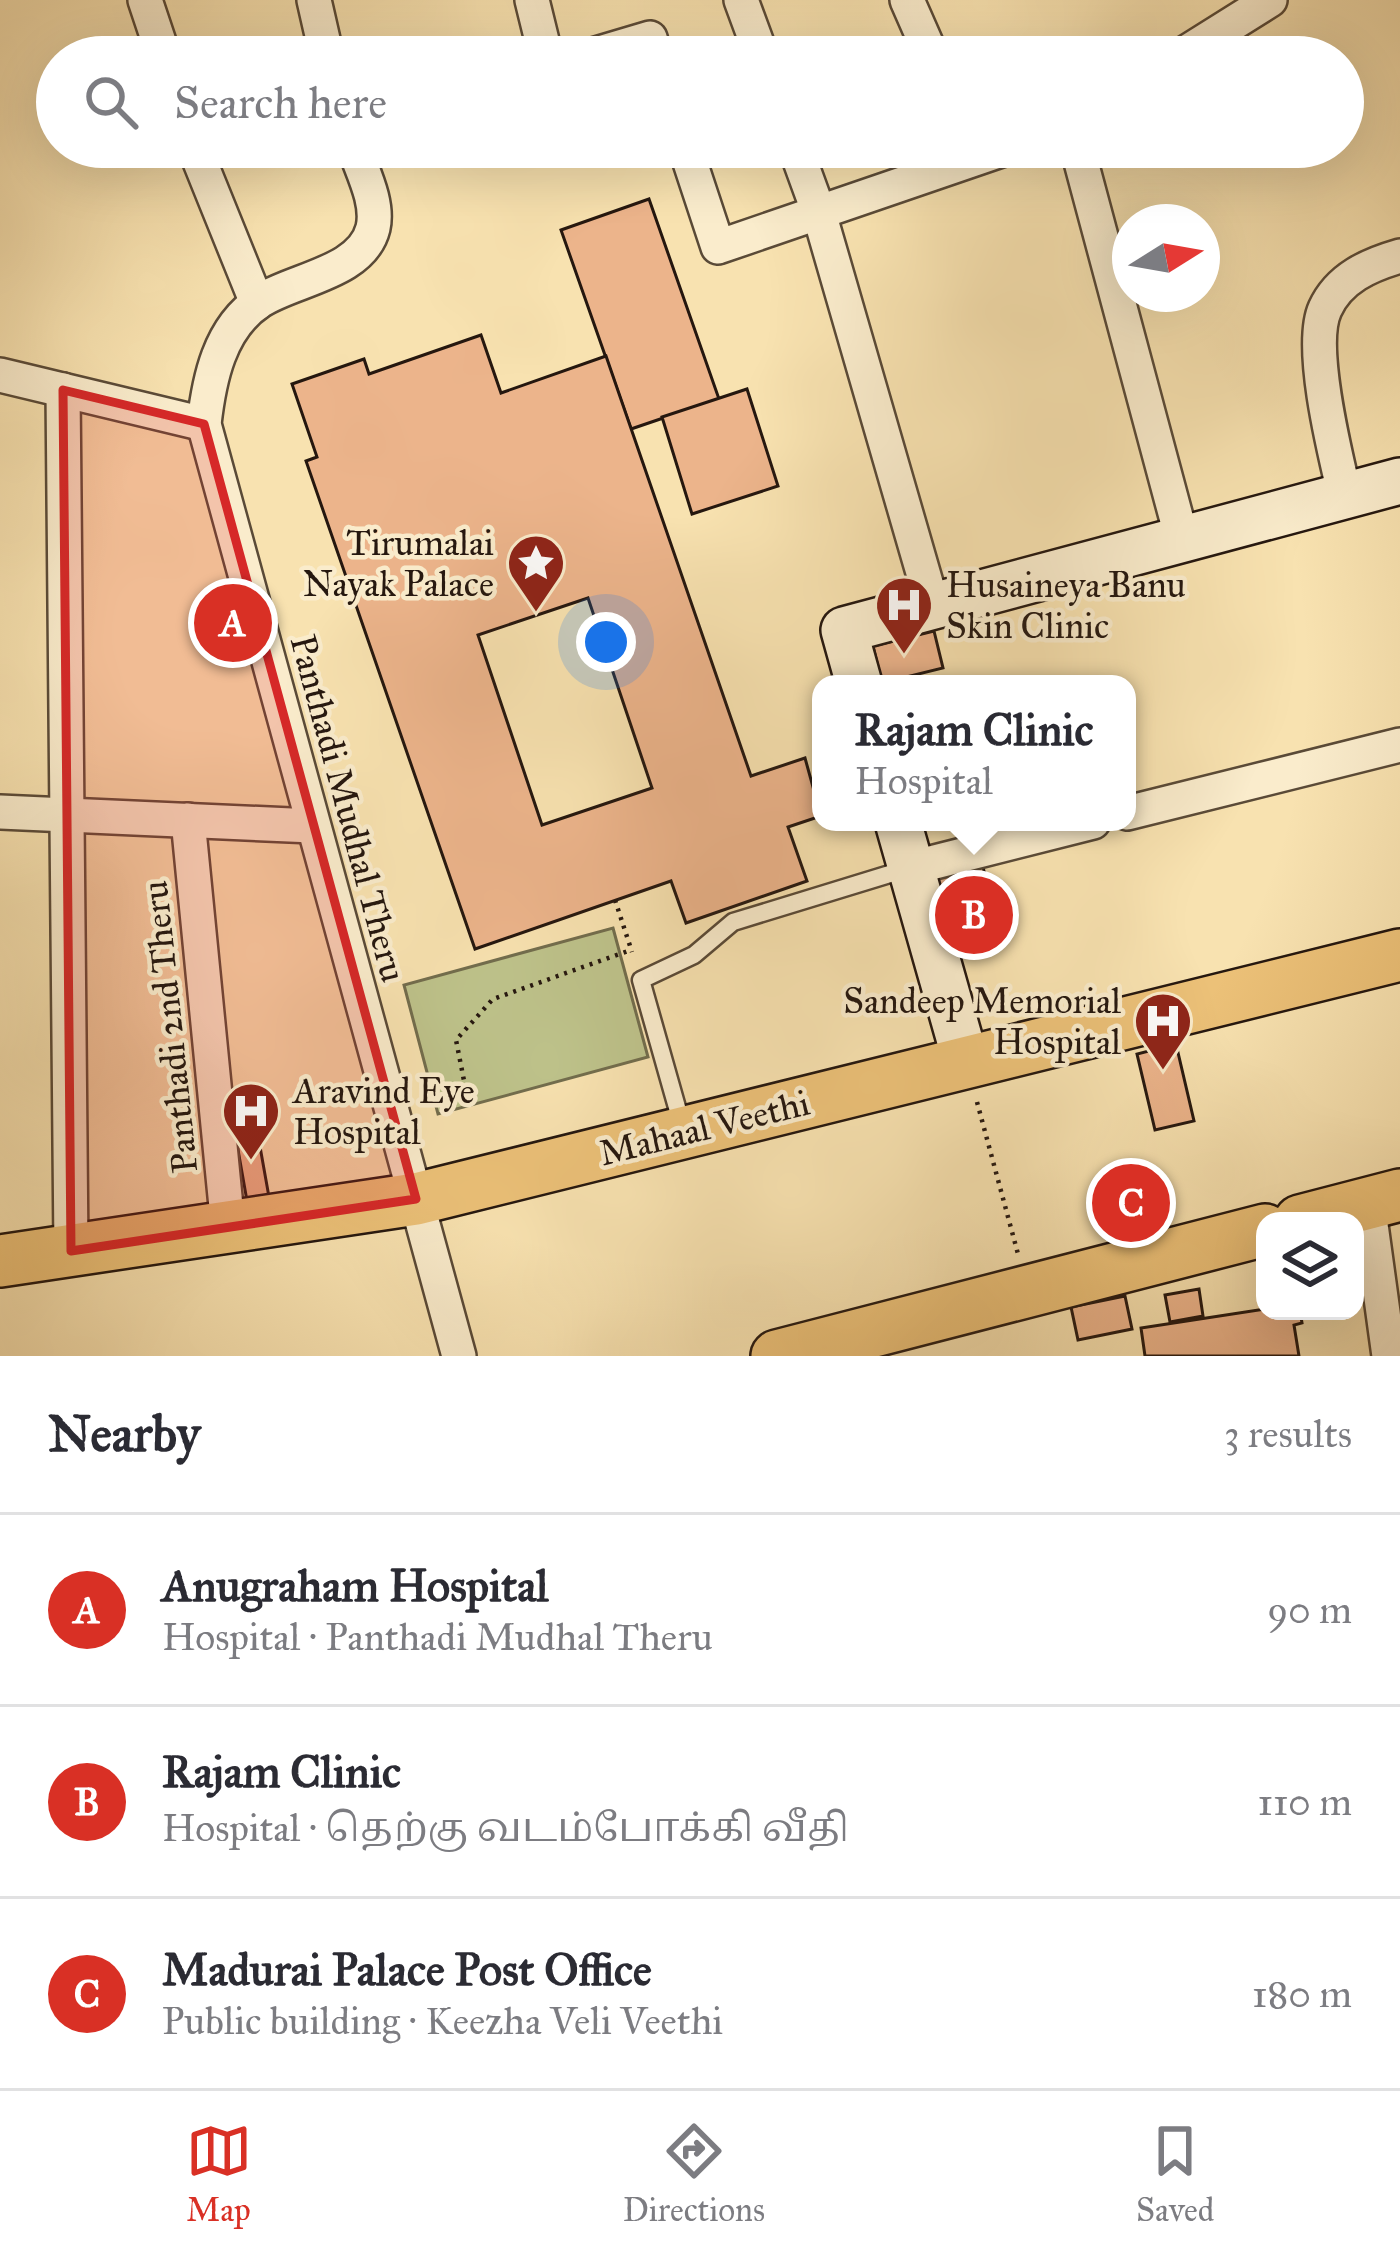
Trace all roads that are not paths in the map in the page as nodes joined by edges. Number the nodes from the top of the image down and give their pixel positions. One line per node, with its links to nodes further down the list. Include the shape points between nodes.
1 (145, 0): 7 (street)
2 (314, 0): 8 (street)
3 (532, 0): 9 (street)
4 (741, 0): 10 (street)
5 (907, 0): 11 (street)
6 (1261, 2): 12 (street)
7 (157, 36)
8 (322, 36)
9 (541, 36)
10 (754, 36)
11 (923, 36)
12 (1210, 36)
13 (202, 168): 21 (street)
14 (361, 168): 21 (street, Panthadi Mudhal Theru, via 375,223 367,244 354,258)
15 (693, 168): 19 (street, via 718,247)
16 (803, 168): 19 (street)
17 (935, 168): 19 (street)
18 (1083, 168): 27 (street)
19 (819, 213): 28 (street)
20 (1400, 256): 26 (street, via 1344,281 1323,311 1324,386)
21 (256, 303): 24 (street, Panthadi Mudhal Theru, via 224,342)
22 (0, 375): 23 (street)
23 (63, 390): 24 (street); 33 (street)
24 (204, 424): 35 (street, Panthadi Mudhal Theru)
25 (1400, 481): 26 (street)
26 (1345, 496): 27 (street)
27 (1182, 539): 28 (street)
28 (933, 607): 29 (street, via 844,630)
29 (856, 675)
30 (1400, 745): 32 (street)
31 (0, 812): 33 (street)
32 (1136, 812)
33 (67, 815): 34 (street); 47 (street)
34 (188, 820): 35 (street); 45 (street, Panthadi 2nd Theru)
35 (313, 826): 42 (street, Panthadi Mudhal Theru)
36 (901, 831): 38 (street)
37 (1057, 831): 38 (street)
38 (911, 868): 40 (street); 41 (lane, via 733,922 694,955 640,980)
39 (1400, 955): 40 (main road, Mahaal Veethi)
40 (966, 1062): 41 (main road, Mahaal Veethi)
41 (684, 1132): 42 (main road, Mahaal Veethi)
42 (416, 1199): 45 (main road, Mahaal Veethi); 49 (street, Panthadi Mudhal Theru)
43 (1384, 1200): 44 (main road); 51 (street)
44 (1336, 1212)
45 (228, 1227): 47 (main road, Mahaal Veethi)
46 (1256, 1232): 50 (main road)
47 (71, 1251): 48 (main road, Mahaal Veethi)
48 (0, 1262)
49 (459, 1356)
50 (777, 1356)
51 (1389, 1356)

